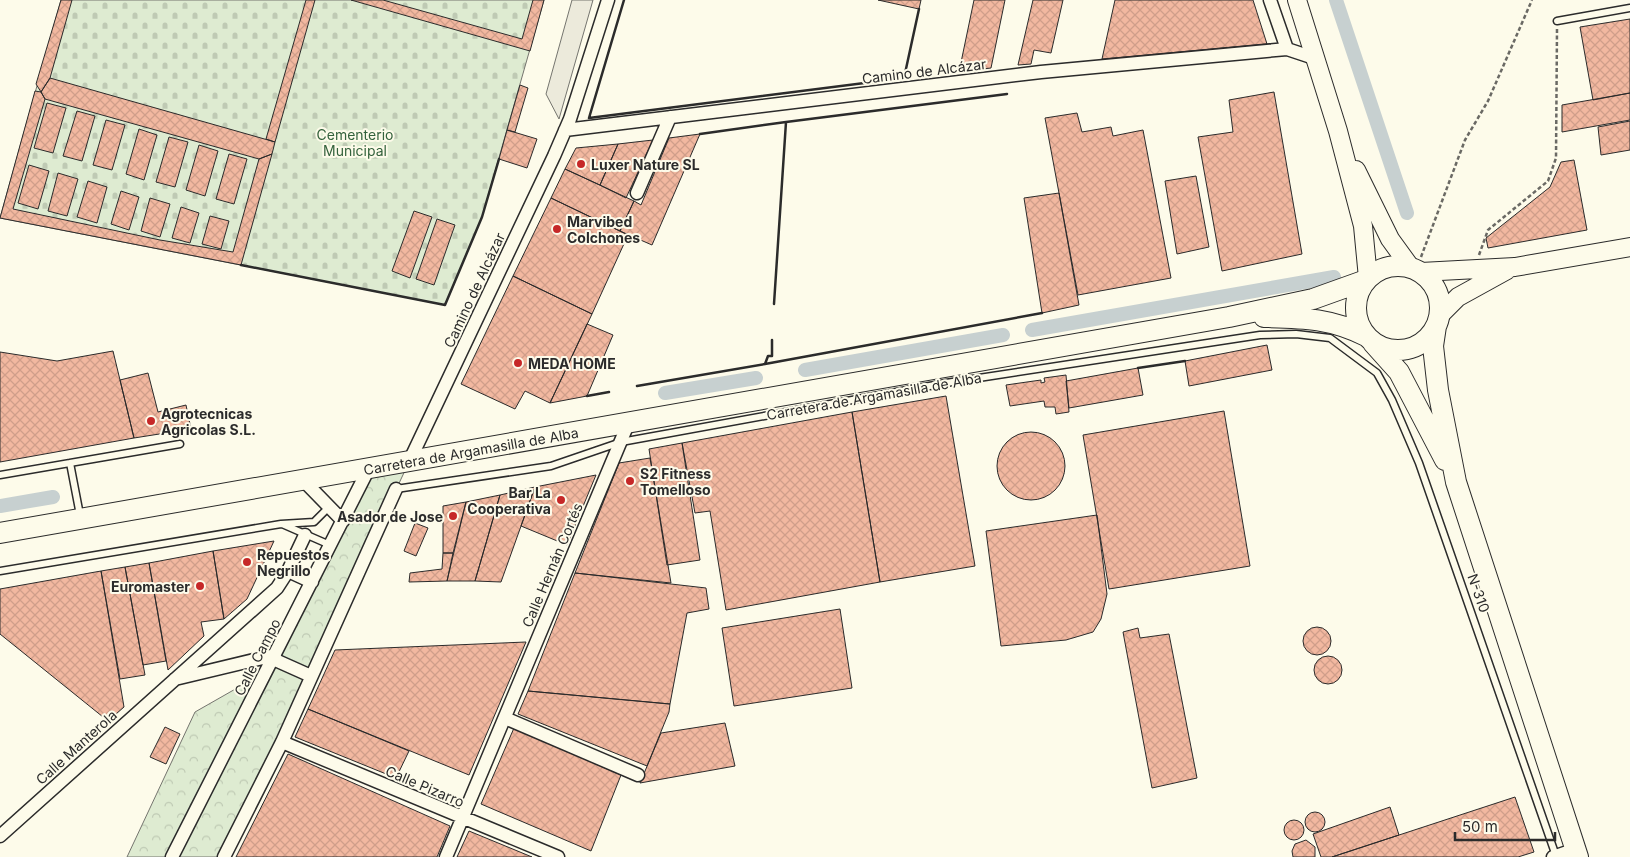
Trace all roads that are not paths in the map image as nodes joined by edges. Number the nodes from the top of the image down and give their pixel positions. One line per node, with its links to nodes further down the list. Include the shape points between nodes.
1 (608, 0): 9 (street, Camino de Alcázar)
2 (1270, 0): 6 (street)
3 (1297, 0): 7 (main road)
4 (1630, 8): 5 (lane)
5 (1557, 21)
6 (1287, 49): 7 (street); 8 (street, Camino de Alcázar, via 1042,72)
7 (1317, 59): 10 (main road)
8 (670, 117): 9 (street, Camino de Alcázar); 11 (street)
9 (565, 130): 22 (street, Camino de Alcázar)
10 (1338, 131): 14 (main road, via 1390,239); 15 (main road, via 1363,226)
11 (638, 193)
12 (1630, 247): 13 (main road)
13 (1515, 266): 14 (main road); 17 (main road, via 1458,297)
14 (1415, 270): 15 (highway, via 1388,267); 17 (highway, via 1432,284 1439,298)
15 (1367, 279): 16 (highway, via 1313,299); 18 (highway, via 1356,302 1358,320)
16 (1230, 317): 18 (highway, via 1314,318 1345,325); 20 (highway, Carretera de Argamasilla de Alba)
17 (1438, 321): 18 (highway, via 1427,338 1407,348 1385,348); 27 (highway, via 1433,346)
18 (1369, 338): 27 (highway, via 1399,372)
19 (1353, 353): 20 (lane, Carretera de Argamasilla de Alba, via 1330,338 1296,334 1260,335); 48 (lane, N-310, via 1377,372 1419,463)
20 (624, 433): 22 (highway, Carretera de Argamasilla de Alba); 28 (lane, Carretera de Argamasilla de Alba, via 551,466); 42 (street, Calle Hernán Cortés)
21 (180, 444): 23 (lane)
22 (409, 462): 24 (highway, Carretera de Argamasilla de Alba)
23 (70, 463): 25 (lane); 30 (lane)
24 (368, 470): 26 (highway, Carretera de Argamasilla de Alba); 31 (street, Calle Campo)
25 (0, 475)
26 (304, 481): 29 (street); 30 (highway, Carretera de Argamasilla de Alba)
27 (1456, 482): 47 (highway)
28 (396, 489): 40 (street)
29 (329, 507): 31 (street); 32 (lane, via 314,522)
30 (81, 519): 33 (highway, Carretera de Argamasilla de Alba)
31 (343, 521): 35 (street, Calle Campo)
32 (281, 524): 34 (lane); 36 (lane)
33 (0, 533)
34 (305, 535): 35 (lane); 37 (street, Calle Manterola)
35 (331, 545): 38 (street, Calle Campo)
36 (0, 571)
37 (288, 571): 38 (street); 41 (street, Calle Manterola, via 277,588)
38 (312, 582): 39 (street, Calle Campo)
39 (274, 657): 40 (street); 41 (street, Calle Manterola); 49 (street, Calle Campo)
40 (311, 676): 43 (street)
41 (173, 680): 46 (street, Calle Manterola)
42 (505, 718): 44 (street); 45 (street, Calle Hernán Cortés)
43 (282, 742): 45 (street, Calle Pizarro); 50 (street)
44 (638, 775)
45 (462, 818): 51 (street, Calle Hernán Cortés); 52 (street, Calle Pizarro)
46 (0, 836)
47 (1577, 853): 48 (street)
48 (1555, 856)
49 (172, 857)
50 (224, 857)
51 (446, 857)
52 (558, 857)

